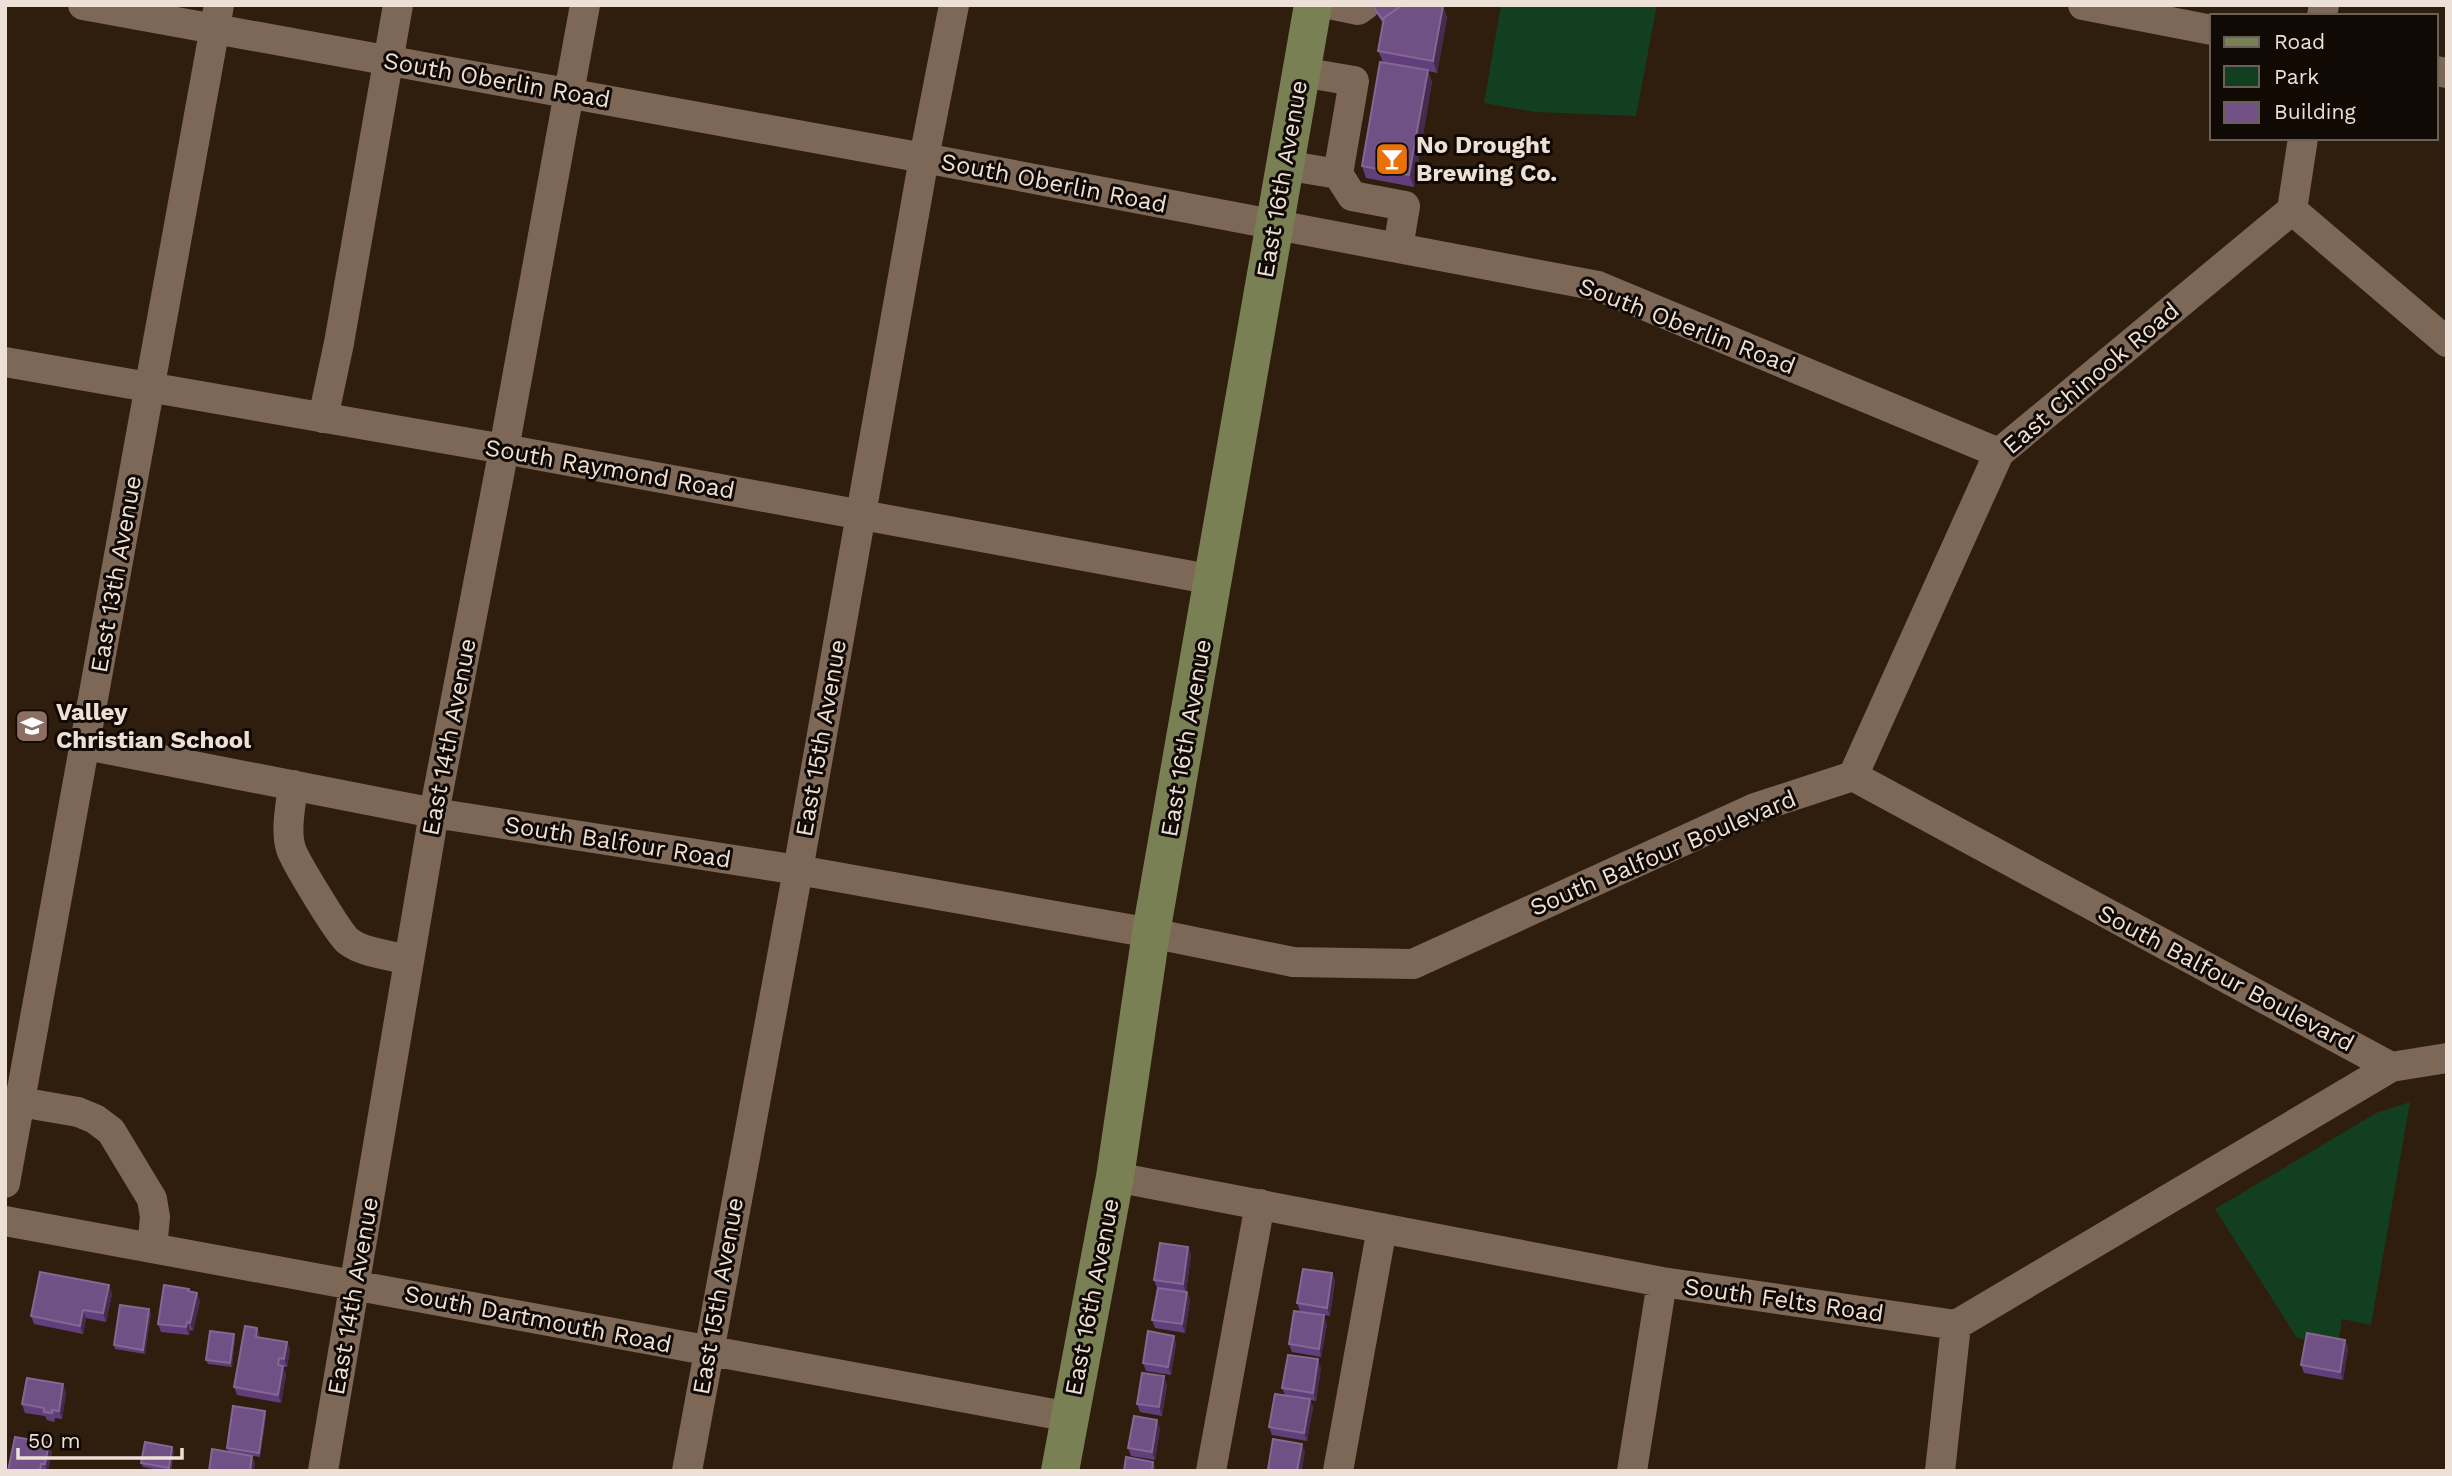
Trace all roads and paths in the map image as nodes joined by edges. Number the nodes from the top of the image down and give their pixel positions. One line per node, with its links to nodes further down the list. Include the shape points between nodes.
1 (83, 5): 9 (street, South Oberlin Road)
2 (398, 5): 11 (street)
3 (585, 5): 13 (street, East 14th Avenue)
4 (954, 5): 15 (street, East 15th Avenue)
5 (1313, 5): 12 (main road, East 16th Avenue)
6 (1334, 5): 7 (street, via 1358,10)
7 (1365, 5)
8 (2083, 5): 10 (street)
9 (217, 17): 11 (street, South Oberlin Road); 24 (street, East 13th Avenue)
10 (2210, 30)
11 (389, 61): 13 (street, South Oberlin Road); 25 (street)
12 (1300, 72): 16 (main road, East 16th Avenue); 17 (street, via 1354,81)
13 (569, 94): 15 (street, South Oberlin Road); 26 (street, East 14th Avenue)
14 (2303, 140): 18 (street)
15 (924, 158): 19 (street, South Oberlin Road); 28 (street, East 15th Avenue)
16 (1284, 165): 17 (street); 19 (main road, East 16th Avenue)
17 (1345, 185): 20 (street); 21 (street, via 1405,206)
18 (2292, 210): 22 (street); 27 (street, East Chinook Road)
19 (1273, 225): 20 (street, South Oberlin Road); 29 (main road, East 16th Avenue)
20 (1345, 238): 21 (street, South Oberlin Road)
21 (1398, 248): 27 (street, South Oberlin Road, via 1598,286)
22 (2447, 342)
23 (5, 362): 24 (street, South Raymond Road)
24 (149, 389): 25 (street, South Raymond Road); 30 (street, East 13th Avenue)
25 (323, 418): 26 (street, South Raymond Road)
26 (504, 449): 28 (street, South Raymond Road); 33 (street, East 14th Avenue)
27 (1999, 453): 31 (street, East Chinook Road)
28 (860, 515): 29 (street, South Raymond Road); 34 (street, East 15th Avenue)
29 (1214, 580): 35 (main road, East 16th Avenue)
30 (86, 745): 32 (street, South Balfour Road); 39 (street, East 13th Avenue)
31 (1853, 776): 35 (street, South Balfour Boulevard, via 1755,808 1412,964 1293,962); 38 (street, South Balfour Boulevard)
32 (293, 785): 33 (street, South Balfour Road); 36 (street, via 288,832 291,850 336,926 347,941 361,948)
33 (434, 813): 34 (street, South Balfour Road); 36 (street, East 14th Avenue)
34 (798, 870): 35 (street, South Balfour Road); 49 (street, East 15th Avenue)
35 (1151, 933): 40 (main road, East 16th Avenue)
36 (409, 960): 47 (street, East 14th Avenue)
37 (2447, 1058): 38 (street)
38 (2391, 1067): 48 (street)
39 (20, 1102): 41 (street, East 13th Avenue); 45 (street, via 78,1112 111,1131 152,1199)
40 (1115, 1177): 42 (street, South Felts Road); 50 (main road, East 16th Avenue)
41 (5, 1183)
42 (1260, 1205): 44 (street, South Felts Road); 54 (street)
43 (5, 1221): 45 (street, South Dartmouth Road)
44 (1382, 1228): 46 (street, South Felts Road); 55 (street)
45 (152, 1248): 47 (street, South Dartmouth Road)
46 (1662, 1282): 48 (street, South Felts Road); 56 (street)
47 (355, 1284): 49 (street, South Dartmouth Road); 51 (street, East 14th Avenue)
48 (1956, 1325): 57 (street)
49 (707, 1351): 50 (street, South Dartmouth Road); 52 (street, East 15th Avenue)
50 (1070, 1417): 53 (main road, East 16th Avenue)
51 (323, 1471)
52 (687, 1471)
53 (1060, 1471)
54 (1211, 1471)
55 (1338, 1471)
56 (1632, 1471)
57 (1940, 1471)

